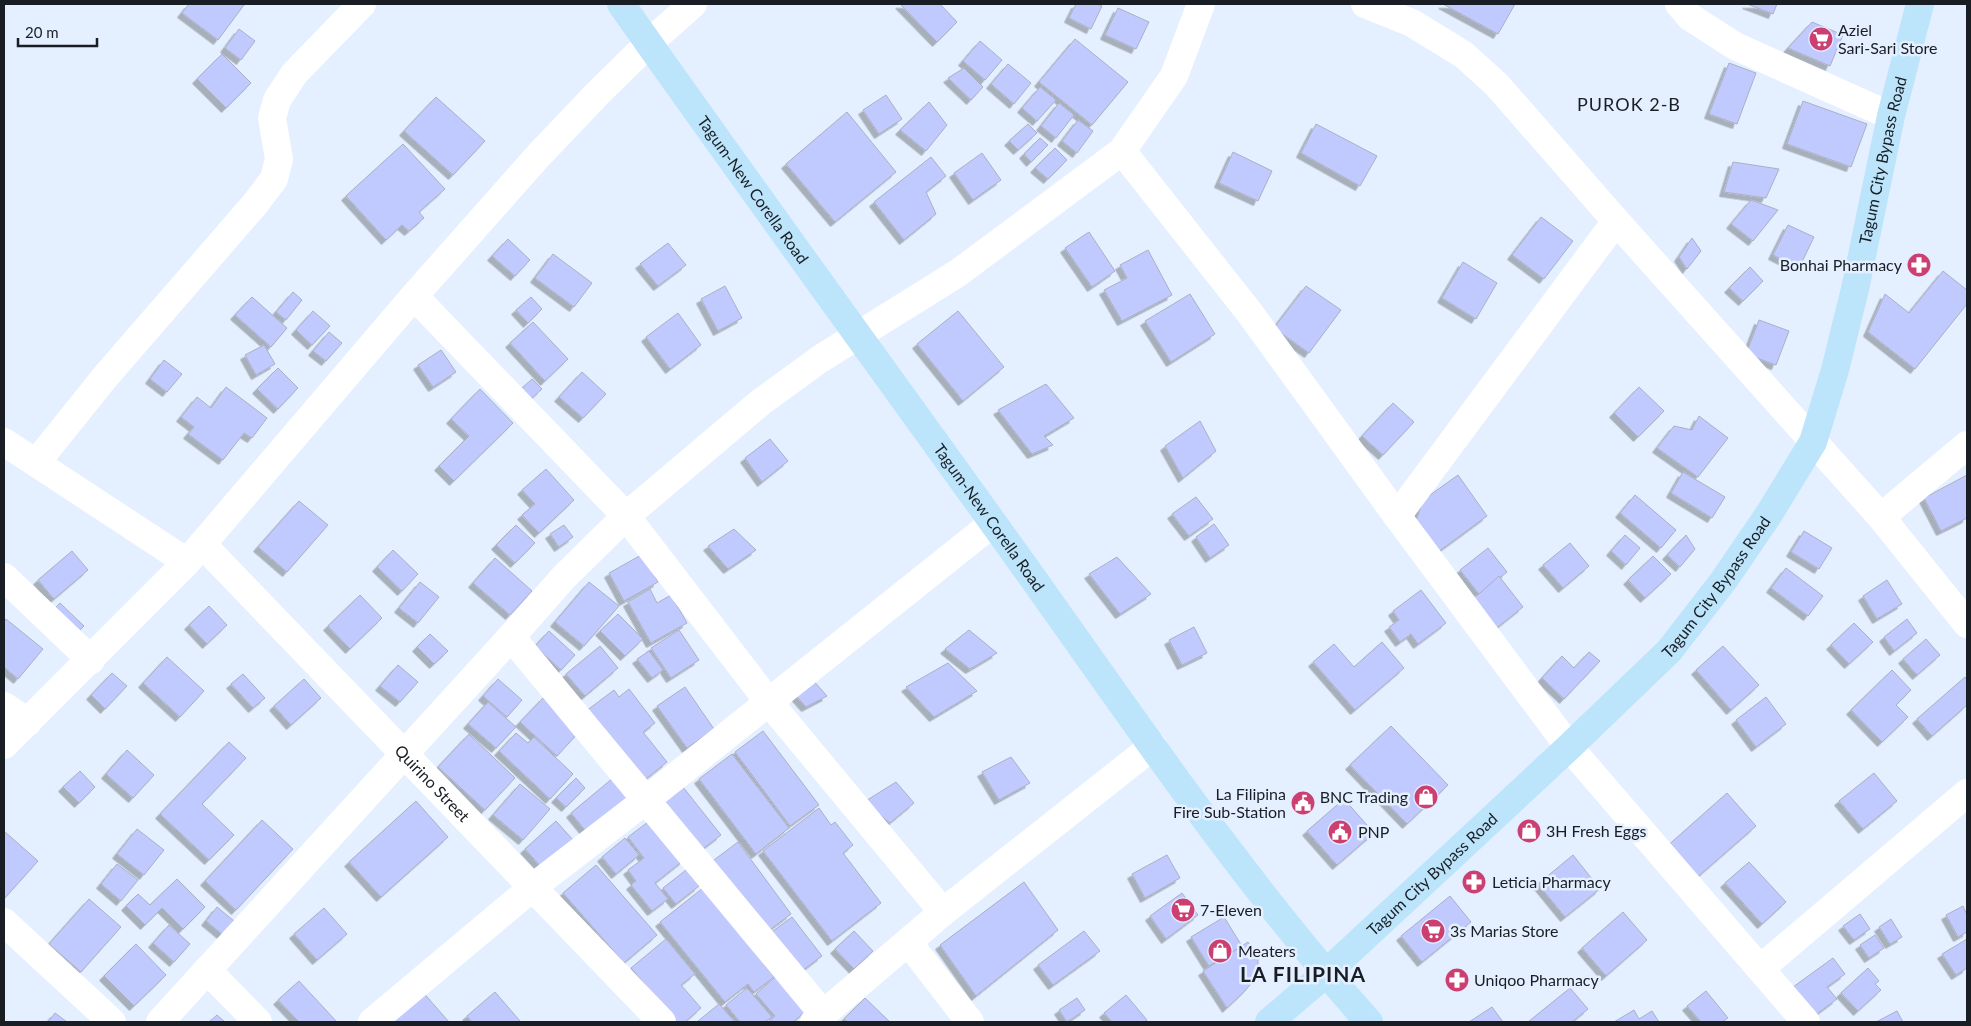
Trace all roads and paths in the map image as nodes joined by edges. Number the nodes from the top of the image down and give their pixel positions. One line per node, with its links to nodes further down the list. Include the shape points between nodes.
1 (362, 4): 18 (street, via 294,74 277,100 272,118 279,159 274,179)
2 (622, 4): 9 (main road, Tagum-New Corella Road)
3 (693, 4): 9 (street)
4 (1201, 4): 11 (street, via 1174,76)
5 (1366, 4): 8 (street)
6 (1679, 4): 10 (street, via 1690,17 1735,46)
7 (1920, 4): 10 (main road, Tagum City Bypass Road)
8 (1416, 13): 12 (street, via 1497,85)
9 (649, 43): 13 (street, via 539,156); 14 (main road, Tagum-New Corella Road)
10 (1891, 116): 16 (main road, Tagum City Bypass Road, via 1855,289)
11 (1122, 151): 14 (street, via 958,273); 20 (street, via 1249,312)
12 (1616, 221): 16 (street); 20 (street)
13 (414, 296): 19 (street); 23 (street)
14 (858, 334): 19 (street, via 760,402); 22 (main road, Tagum-New Corella Road)
15 (4, 442): 18 (street, Quirino Street)
16 (1813, 442): 21 (street); 33 (main road, Tagum City Bypass Road, via 1724,580 1669,651)
17 (1967, 444): 21 (street)
18 (36, 463): 23 (street, Quirino Street)
19 (626, 516): 26 (street, via 564,577); 28 (street)
20 (1397, 516): 33 (street)
21 (1881, 517): 25 (street)
22 (993, 522): 28 (street); 32 (main road, Tagum-New Corella Road)
23 (194, 553): 27 (street); 34 (street, Quirino Street)
24 (4, 577): 27 (street)
25 (1967, 624)
26 (512, 637): 34 (street); 36 (street)
27 (91, 660): 30 (street)
28 (768, 701): 36 (street); 38 (street)
29 (4, 706): 30 (street)
30 (28, 722): 31 (street)
31 (4, 745)
32 (1153, 746): 38 (street); 43 (main road, Tagum-New Corella Road)
33 (1569, 747): 41 (street); 43 (main road, Tagum City Bypass Road)
34 (405, 755): 37 (street, Quirino Street); 42 (street)
35 (1967, 793): 41 (street)
36 (646, 800): 37 (street); 44 (street)
37 (534, 887): 48 (street); 49 (street, Quirino Street)
38 (943, 912): 40 (street)
39 (4, 922): 45 (street)
40 (908, 942): 44 (street); 50 (street)
41 (1761, 968): 53 (street)
42 (207, 970): 46 (street); 47 (street)
43 (1325, 974): 51 (main road, Tagum City Bypass Road); 52 (main road, Tagum-New Corella Road)
44 (818, 1018)
45 (112, 1022)
46 (160, 1022)
47 (258, 1022)
48 (372, 1022)
49 (662, 1022)
50 (970, 1022)
51 (1269, 1022)
52 (1369, 1022)
53 (1806, 1022)

